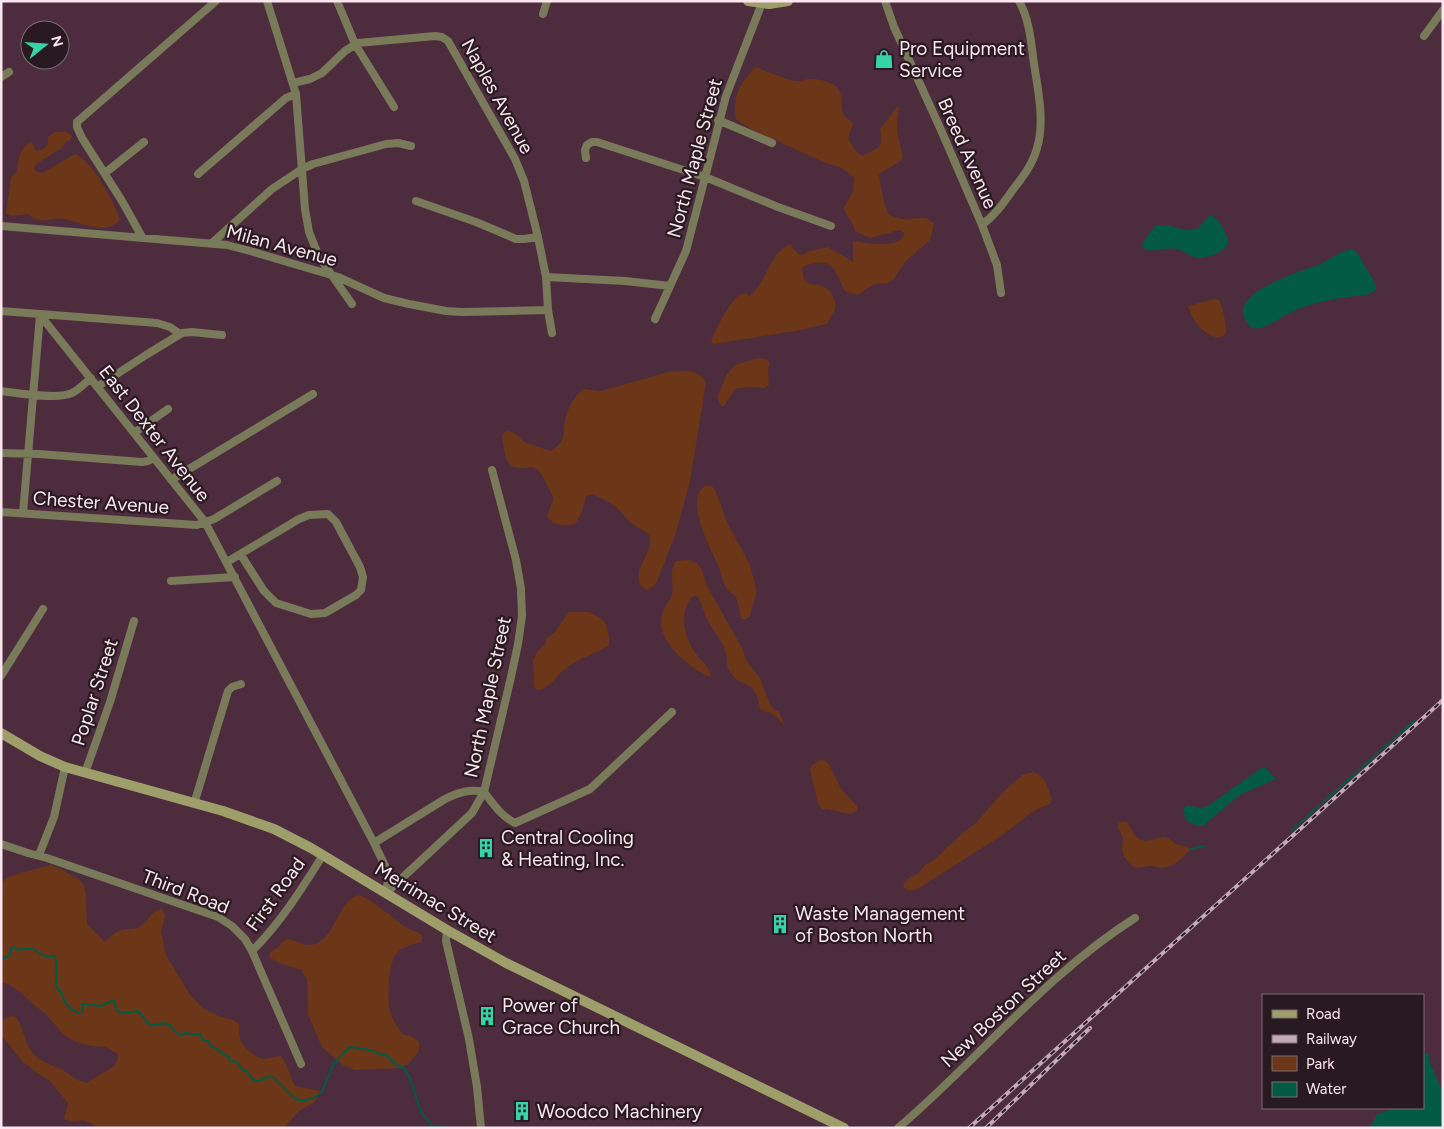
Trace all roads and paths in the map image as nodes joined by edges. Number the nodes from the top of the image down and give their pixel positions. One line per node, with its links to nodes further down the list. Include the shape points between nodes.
1 (216, 1): 25 (street, via 79,120 77,124 82,138)
2 (267, 1): 16 (street)
3 (337, 1): 13 (street)
4 (547, 1): 11 (street)
5 (748, 1): 9 (main road)
6 (788, 1): 9 (main road)
7 (885, 1): 29 (street, Breed Avenue)
8 (1019, 1): 29 (street, via 1026,19 1039,93 1037,149 1026,172 994,215)
9 (762, 3): 19 (street, North Maple Street)
10 (1443, 10): 12 (street)
11 (543, 14)
12 (1424, 36)
13 (355, 44): 16 (street, via 322,73); 18 (street); 33 (street, Naples Avenue, via 434,36 448,41 519,166)
14 (9, 72): 15 (street)
15 (1, 77)
16 (293, 83): 17 (street)
17 (296, 94): 24 (street); 26 (street, via 288,96)
18 (394, 107)
19 (718, 120): 21 (street); 27 (street, North Maple Street)
20 (144, 142): 25 (street)
21 (772, 143)
22 (411, 146): 24 (street, via 380,145)
23 (586, 158): 27 (street, via 587,145 597,142)
24 (302, 169): 34 (street, via 272,188); 35 (street, via 309,232)
25 (105, 173): 32 (street)
26 (198, 174)
27 (705, 178): 31 (street); 37 (street, North Maple Street, via 688,243)
28 (416, 202): 33 (street, via 516,239)
29 (982, 225): 38 (street, Breed Avenue, via 997,265)
30 (1, 226): 32 (street, Milan Avenue)
31 (832, 226)
32 (142, 237): 34 (street, Milan Avenue)
33 (538, 237): 36 (street, Naples Avenue)
34 (212, 243): 35 (street, Milan Avenue)
35 (331, 275): 39 (street); 40 (street, Milan Avenue, via 389,300 440,310)
36 (546, 277): 37 (street); 40 (street, Naples Avenue)
37 (670, 286): 43 (street, North Maple Street)
38 (1001, 293)
39 (352, 304)
40 (548, 310): 44 (street, Naples Avenue)
41 (1, 311): 42 (street)
42 (40, 315): 45 (street, via 157,323); 47 (street, East Dexter Avenue); 51 (street)
43 (655, 320)
44 (552, 333)
45 (180, 334): 46 (street); 48 (street)
46 (222, 335)
47 (90, 378): 48 (street, East Dexter Avenue); 51 (street, via 70,394)
48 (97, 387): 53 (street, East Dexter Avenue)
49 (1, 391): 51 (street)
50 (313, 394): 58 (street)
51 (34, 395): 55 (street)
52 (168, 409): 53 (street)
53 (134, 433): 56 (street, East Dexter Avenue)
54 (1, 453): 55 (street)
55 (28, 454): 56 (street, via 144,462); 61 (street)
56 (154, 458): 58 (street, East Dexter Avenue)
57 (492, 470): 75 (street, North Maple Street, via 516,560 522,616)
58 (171, 480): 62 (street, East Dexter Avenue)
59 (277, 481): 62 (street, Chester Avenue)
60 (1, 512): 61 (street, Chester Avenue)
61 (23, 513): 62 (street, Chester Avenue, via 192,525)
62 (205, 522): 64 (street, East Dexter Avenue)
63 (241, 555): 63 (street, via 299,519 328,514 336,522 360,567 362,585 356,595 331,610 311,614 270,599); 64 (street)
64 (227, 562): 65 (street, East Dexter Avenue)
65 (235, 577): 66 (street); 77 (street, East Dexter Avenue)
66 (171, 582)
67 (43, 609): 69 (street)
68 (134, 621): 74 (street, Poplar Street)
69 (1, 676)
70 (241, 684): 76 (street, via 228,691)
71 (672, 712): 75 (street, via 590,789 515,823 498,811)
72 (1, 733): 73 (main road, Merrimac Street)
73 (65, 767): 74 (main road, Merrimac Street); 79 (street, via 52,823)
74 (85, 773): 76 (main road, Merrimac Street)
75 (484, 792): 77 (street, via 474,790 455,794); 81 (street, North Maple Street, via 468,817)
76 (194, 804): 80 (main road, Merrimac Street, via 274,829)
77 (374, 843): 81 (street, via 388,874)
78 (1, 844): 79 (street, Third Road)
79 (38, 855): 84 (street, Third Road, via 218,917 232,926)
80 (323, 855): 81 (main road, Merrimac Street); 84 (street, First Road, via 268,934)
81 (386, 893): 83 (main road, Merrimac Street)
82 (1134, 918): 88 (street, New Boston Street, via 1090,949)
83 (447, 930): 86 (street, via 446,941 472,1055); 87 (main road, Merrimac Street, via 506,963)
84 (252, 950): 85 (street, Third Road)
85 (301, 1064)
86 (482, 1128)
87 (844, 1128)
88 (898, 1128)

